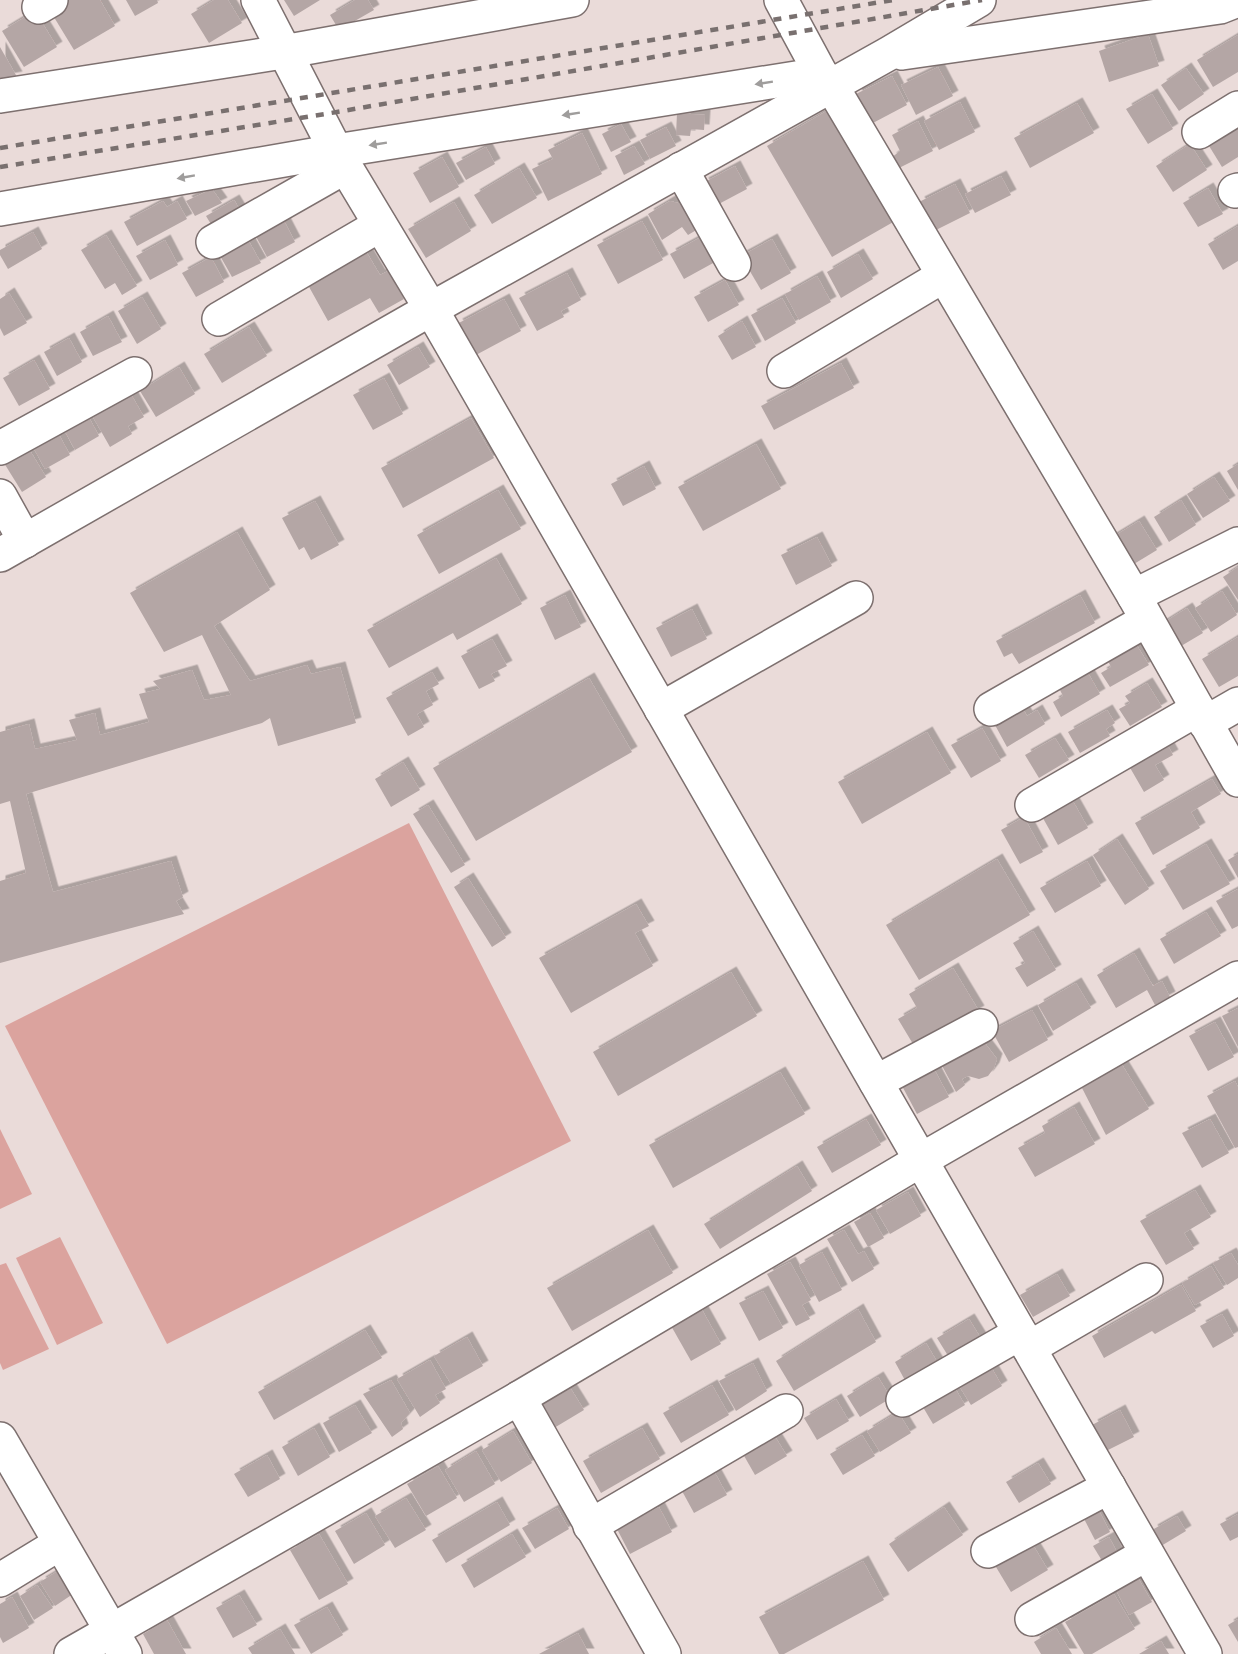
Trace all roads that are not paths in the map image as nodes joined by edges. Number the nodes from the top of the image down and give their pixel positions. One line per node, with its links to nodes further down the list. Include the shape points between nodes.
1 (258, 0): 6 (street)
2 (572, 0): 6 (street)
3 (781, 0): 8 (street)
4 (979, 0): 7 (street)
5 (1238, 0): 7 (street, via 1220,7)
6 (283, 52): 9 (street); 12 (street)
7 (888, 54): 8 (street)
8 (826, 80): 12 (street, one-way to 12); 13 (street); 18 (street)
9 (0, 96)
10 (1238, 108): 11 (street)
11 (1199, 132)
12 (340, 159): 14 (street, one-way to 14); 15 (street); 16 (street)
13 (681, 169): 17 (street); 19 (street)
14 (0, 209)
15 (380, 225): 19 (street); 20 (street)
16 (213, 242)
17 (734, 264)
18 (944, 276): 21 (street); 28 (street)
19 (431, 309): 26 (street); 30 (street)
20 (219, 319)
21 (784, 371)
22 (135, 374): 23 (street)
23 (0, 448)
24 (0, 496): 26 (street)
25 (1238, 544): 28 (street)
26 (12, 548)
27 (856, 598): 30 (street)
28 (1141, 608): 31 (street); 32 (street)
29 (1238, 704): 32 (street)
30 (661, 709): 37 (street)
31 (991, 709)
32 (1201, 716): 33 (street); 34 (street)
33 (1236, 773)
34 (1032, 805)
35 (1238, 978): 38 (street)
36 (981, 1026): 37 (street)
37 (876, 1082): 38 (street)
38 (921, 1160): 40 (street); 41 (street)
39 (1146, 1280): 40 (street)
40 (1025, 1340): 42 (street); 45 (street)
41 (519, 1398): 46 (street); 52 (street)
42 (903, 1400)
43 (786, 1411): 46 (street)
44 (0, 1439): 47 (street)
45 (1109, 1487): 48 (street); 49 (street)
46 (590, 1526): 54 (street)
47 (59, 1544): 50 (street); 52 (street)
48 (988, 1551)
49 (1148, 1554): 51 (street); 55 (street)
50 (0, 1580)
51 (1032, 1619)
52 (118, 1642): 53 (street)
53 (71, 1654)
54 (664, 1654)
55 (1205, 1654)

